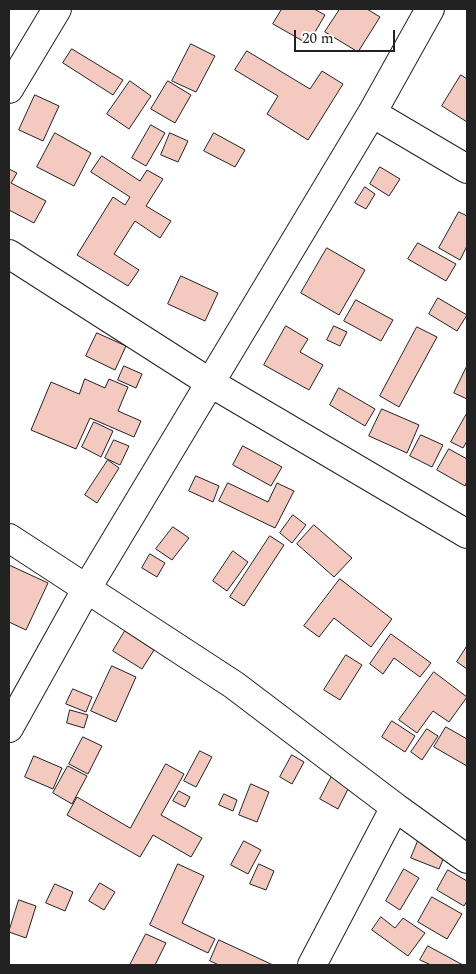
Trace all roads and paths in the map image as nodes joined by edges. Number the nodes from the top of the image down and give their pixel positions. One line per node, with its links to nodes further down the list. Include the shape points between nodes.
1 (57, 9): 3 (street)
2 (430, 9): 4 (street)
3 (9, 89)
4 (372, 113): 5 (street); 7 (street)
5 (467, 169)
6 (9, 254): 7 (street)
7 (209, 382): 8 (street); 10 (street)
8 (467, 534)
9 (9, 538): 10 (street)
10 (87, 588): 11 (street); 12 (street, via 234,685)
11 (9, 728)
12 (395, 807): 13 (street); 14 (street)
13 (467, 859)
14 (312, 965)

